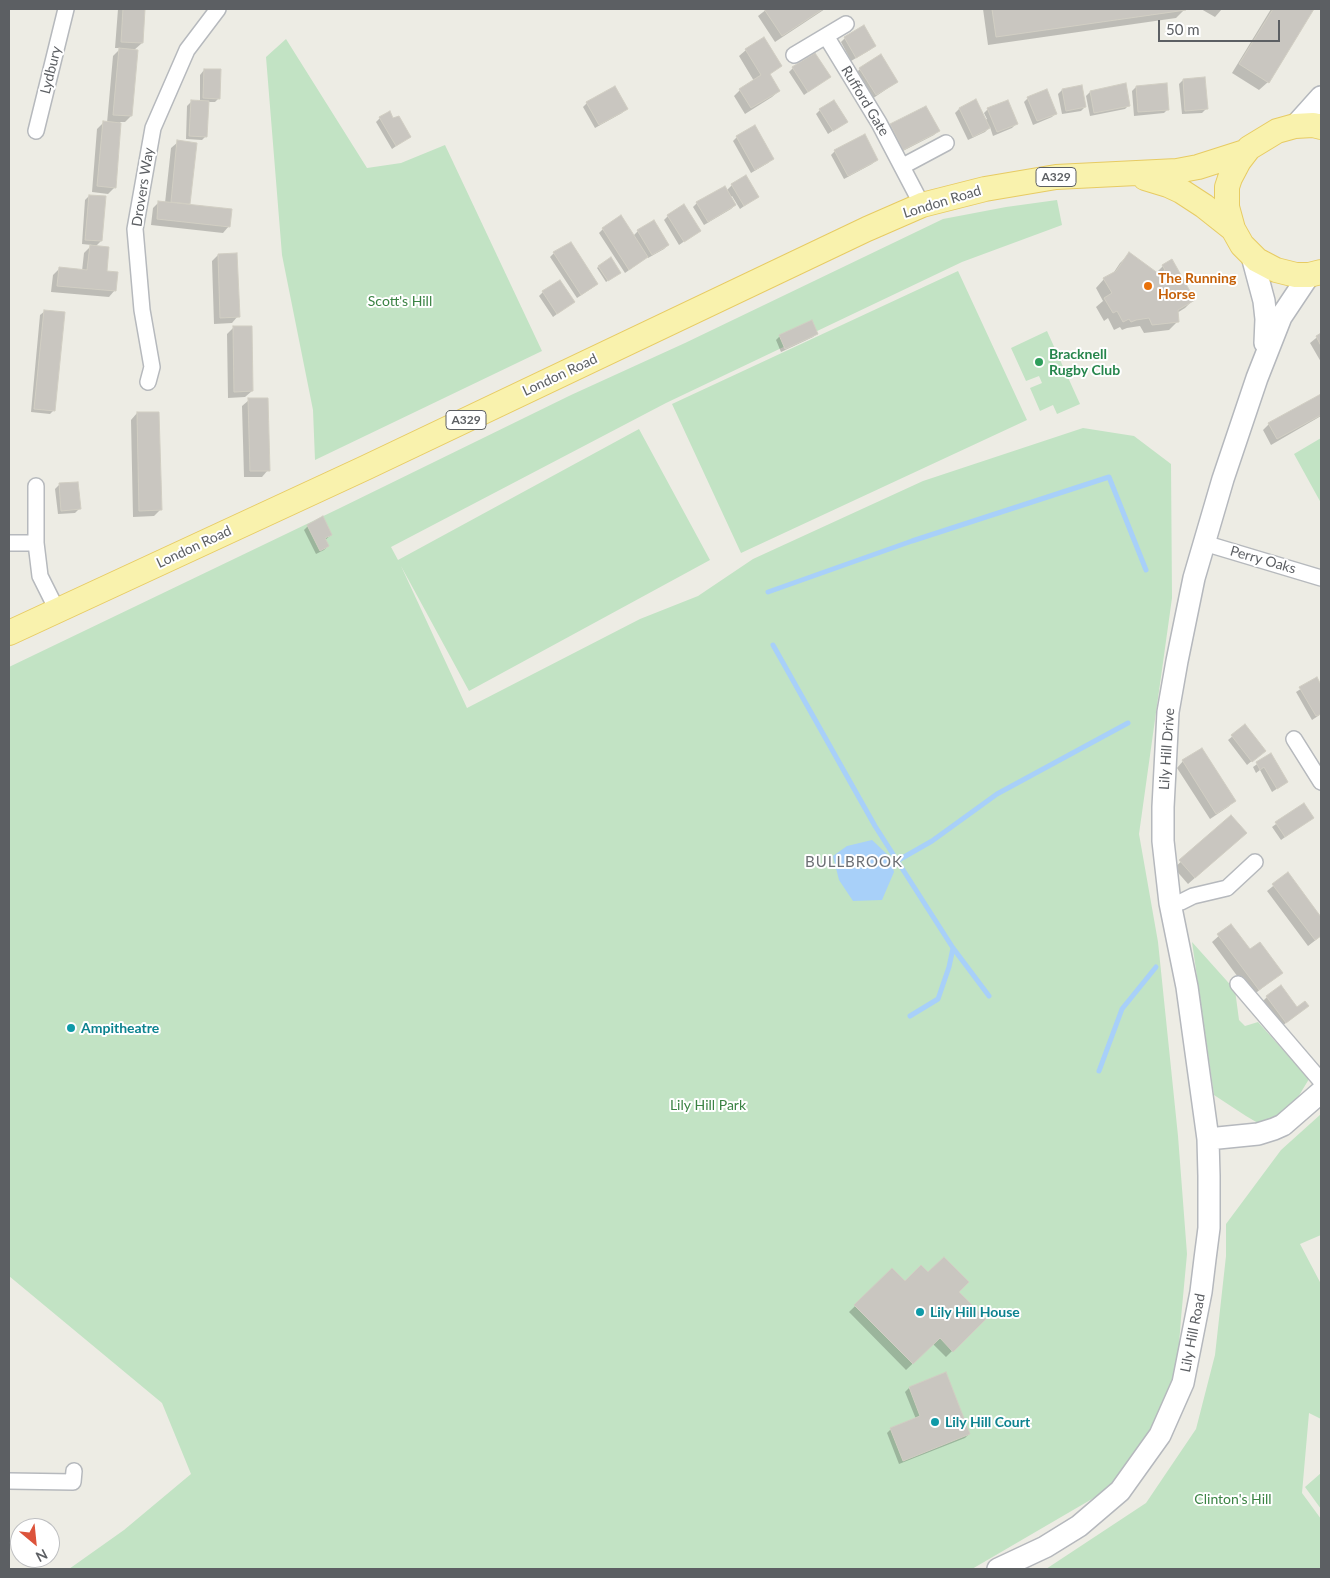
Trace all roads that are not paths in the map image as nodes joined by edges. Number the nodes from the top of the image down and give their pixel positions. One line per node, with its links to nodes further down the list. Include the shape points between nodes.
1 (66, 9): 9 (street, Lydbury)
2 (218, 9): 19 (street, Drovers Way, via 187,50 153,128 135,229 142,310 152,367)
3 (846, 24): 4 (street)
4 (826, 36): 5 (street); 12 (street, Rufford Gate)
5 (794, 55)
6 (1321, 96): 7 (street)
7 (1295, 126): 8 (main road, A329); 11 (main road, A329, via 1278,131)
8 (1321, 127)
9 (36, 131)
10 (946, 143): 12 (street)
11 (1245, 152): 13 (main road, London Road / A329, via 1177,171); 15 (main road, A329, via 1227,187 1227,207)
12 (902, 166): 14 (street, Rufford Gate)
13 (1128, 174): 14 (main road, London Road / A329, via 1045,178); 15 (main road, London Road / A329, via 1181,191)
14 (922, 205): 25 (main road, London Road / A329)
15 (1233, 229): 16 (main road, A329)
16 (1252, 256): 17 (main road, A329, via 1276,270 1296,275); 18 (street, Lily Hill Drive, via 1266,319)
17 (1315, 274): 18 (street, Lily Hill Drive, via 1281,317)
18 (1261, 368): 23 (street, Lily Hill Drive)
19 (148, 382)
20 (36, 486): 22 (street)
21 (9, 542): 22 (street)
22 (36, 543): 25 (street, via 40,576)
23 (1204, 543): 24 (street, Perry Oaks); 30 (street, Lily Hill Drive, via 1178,652 1168,712 1163,807)
24 (1321, 578)
25 (57, 610): 26 (main road, London Road / A329)
26 (9, 633)
27 (1294, 738): 28 (street)
28 (1321, 782)
29 (1255, 862): 30 (street, via 1227,888)
30 (1170, 903): 34 (street, Lily Hill Drive, via 1187,988)
31 (1238, 984): 32 (street)
32 (1321, 1081)
33 (1321, 1092): 34 (street, via 1274,1129 1258,1134)
34 (1208, 1139): 37 (street, Lily Hill Road, via 1208,1228 1201,1292 1183,1383 1160,1435 1120,1491 1079,1526 1045,1547)
35 (9, 1481): 36 (street)
36 (74, 1482)
37 (998, 1569)

